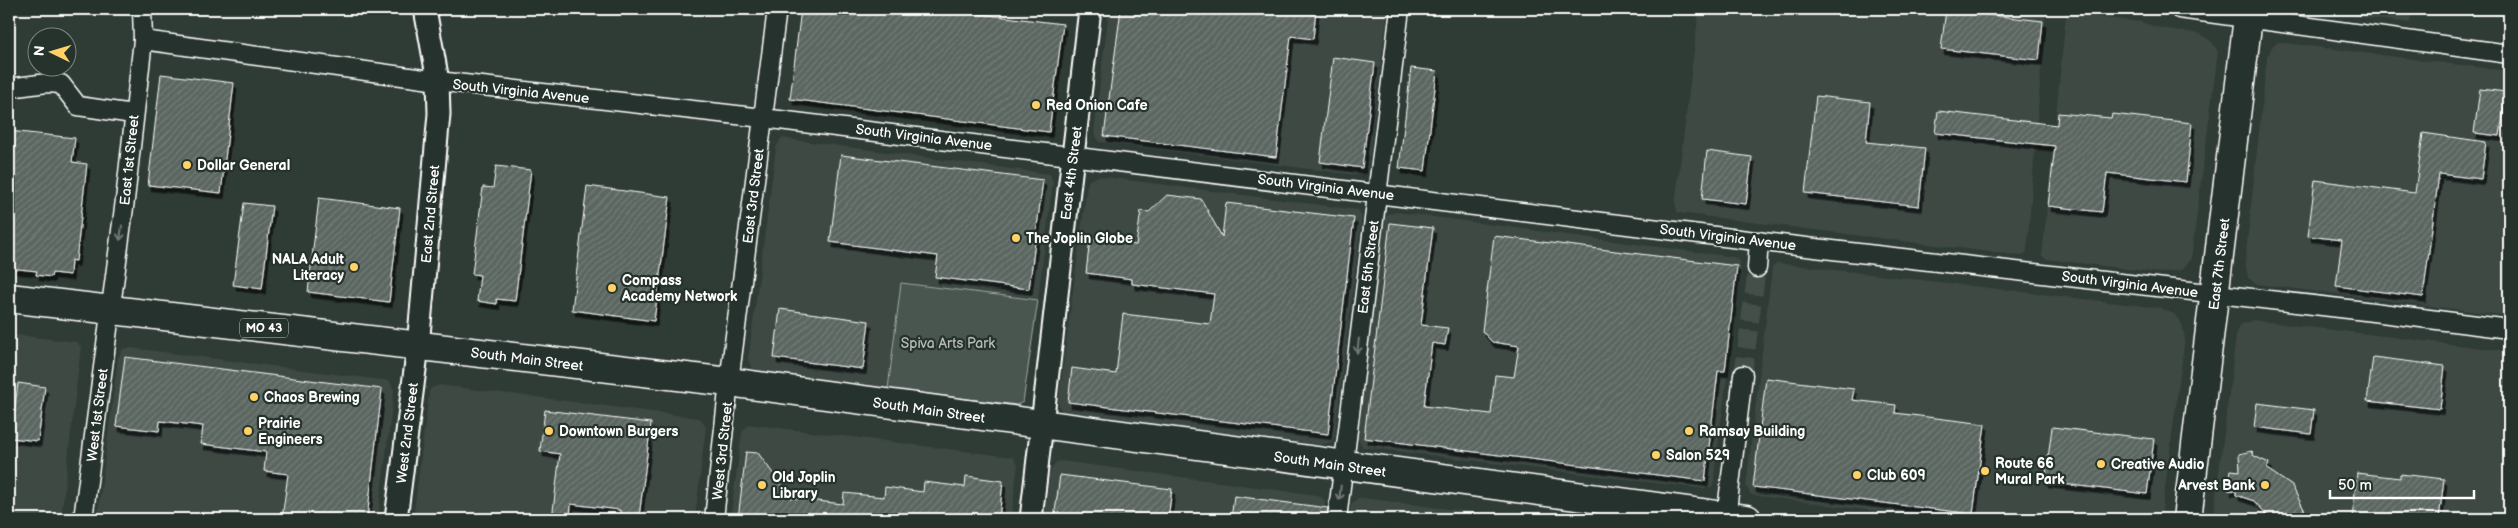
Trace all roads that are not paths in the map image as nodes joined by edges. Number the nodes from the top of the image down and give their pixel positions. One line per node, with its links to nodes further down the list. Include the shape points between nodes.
1 (142, 9): 8 (street, East 1st Street)
2 (424, 9): 10 (street, East 2nd Street)
3 (777, 9): 13 (street, East 3rd Street)
4 (1090, 9): 14 (street, East 4th Street)
5 (1400, 9): 15 (street, East 5th Street)
6 (2179, 9): 7 (street)
7 (2249, 13): 9 (street); 18 (main road, East 7th Street)
8 (143, 40): 10 (street, South Virginia Avenue); 12 (street, East 1st Street)
9 (2509, 54)
10 (438, 82): 13 (street, South Virginia Avenue); 22 (street, East 2nd Street, via 439,114)
11 (9, 88): 12 (street, via 61,84 78,106)
12 (133, 114): 20 (street, East 1st Street, one-way to 20)
13 (763, 118): 14 (street, South Virginia Avenue); 24 (street, East 3rd Street)
14 (1074, 156): 15 (street, South Virginia Avenue); 25 (street, East 4th Street)
15 (1377, 194): 16 (street, South Virginia Avenue); 26 (street, East 5th Street, one-way to 26)
16 (1759, 241): 17 (street); 18 (street, South Virginia Avenue)
17 (1757, 268)
18 (2216, 294): 21 (street, South Virginia Avenue); 33 (main road, East 7th Street)
19 (9, 298): 20 (main road, MO 43)
20 (110, 310): 22 (main road, South Main Street / MO 43); 28 (street, West 1st Street)
21 (2509, 330)
22 (418, 346): 24 (main road, South Main Street); 29 (street, West 2nd Street)
23 (1744, 375): 27 (street)
24 (729, 382): 25 (main road, South Main Street); 30 (street, West 3rd Street)
25 (1042, 426): 26 (main road, South Main Street); 31 (street, East 4th Street)
26 (1343, 466): 27 (main road, South Main Street); 32 (street, East 5th Street, one-way to 32)
27 (1733, 518)
28 (83, 519)
29 (396, 519)
30 (714, 519)
31 (1030, 519)
32 (1336, 519)
33 (2187, 519)

